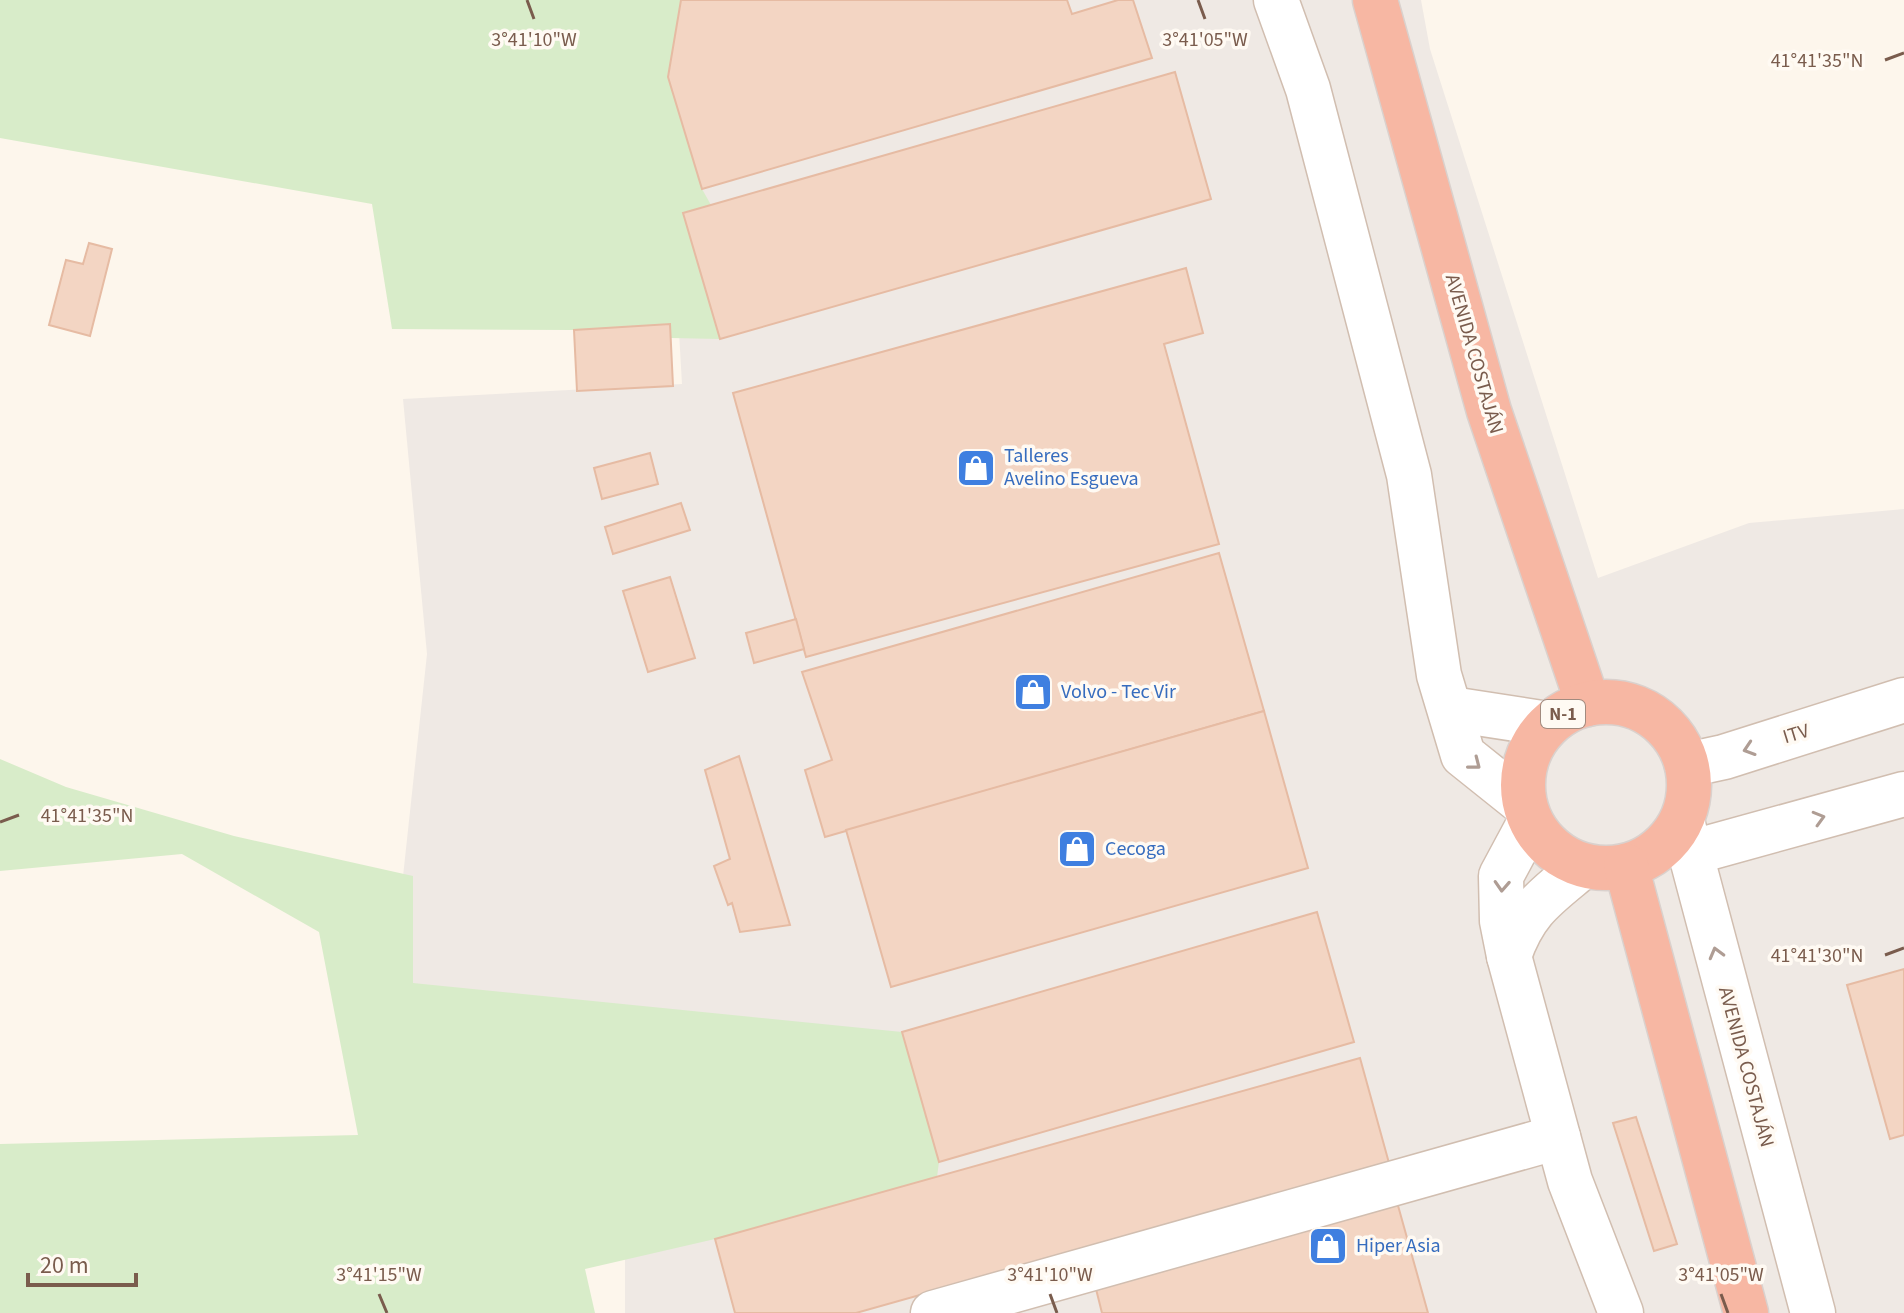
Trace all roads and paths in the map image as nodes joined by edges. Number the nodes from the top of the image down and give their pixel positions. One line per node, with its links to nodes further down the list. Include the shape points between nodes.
1 (1276, 0): 5 (street, via 1308,89 1409,475 1439,675)
2 (1375, 0): 4 (highway, AVENIDA COSTAJÁN / N-1, via 1489,411)
3 (1904, 700): 7 (street, ITV, one-way to 7)
4 (1588, 704): 6 (highway, N-1); 7 (highway, N-1, via 1621,703 1643,710 1671,733)
5 (1451, 709): 6 (street); 9 (street, one-way to 9, via 1463,755)
6 (1548, 724): 9 (highway, N-1, via 1531,747 1522,775)
7 (1687, 765): 10 (highway)
8 (1904, 794): 10 (street, one-way to 8)
9 (1527, 812): 11 (highway, via 1543,841); 13 (street, one-way to 13, via 1501,876)
10 (1686, 837): 12 (highway, via 1668,841 1649,857); 18 (street, AVENIDA COSTAJÁN, one-way to 10)
11 (1583, 866): 12 (highway); 13 (street, via 1533,908 1518,929)
12 (1626, 866): 17 (highway)
13 (1509, 956): 14 (street)
14 (1558, 1137): 15 (street); 16 (street)
15 (933, 1313)
16 (1621, 1313)
17 (1746, 1313)
18 (1813, 1313)

